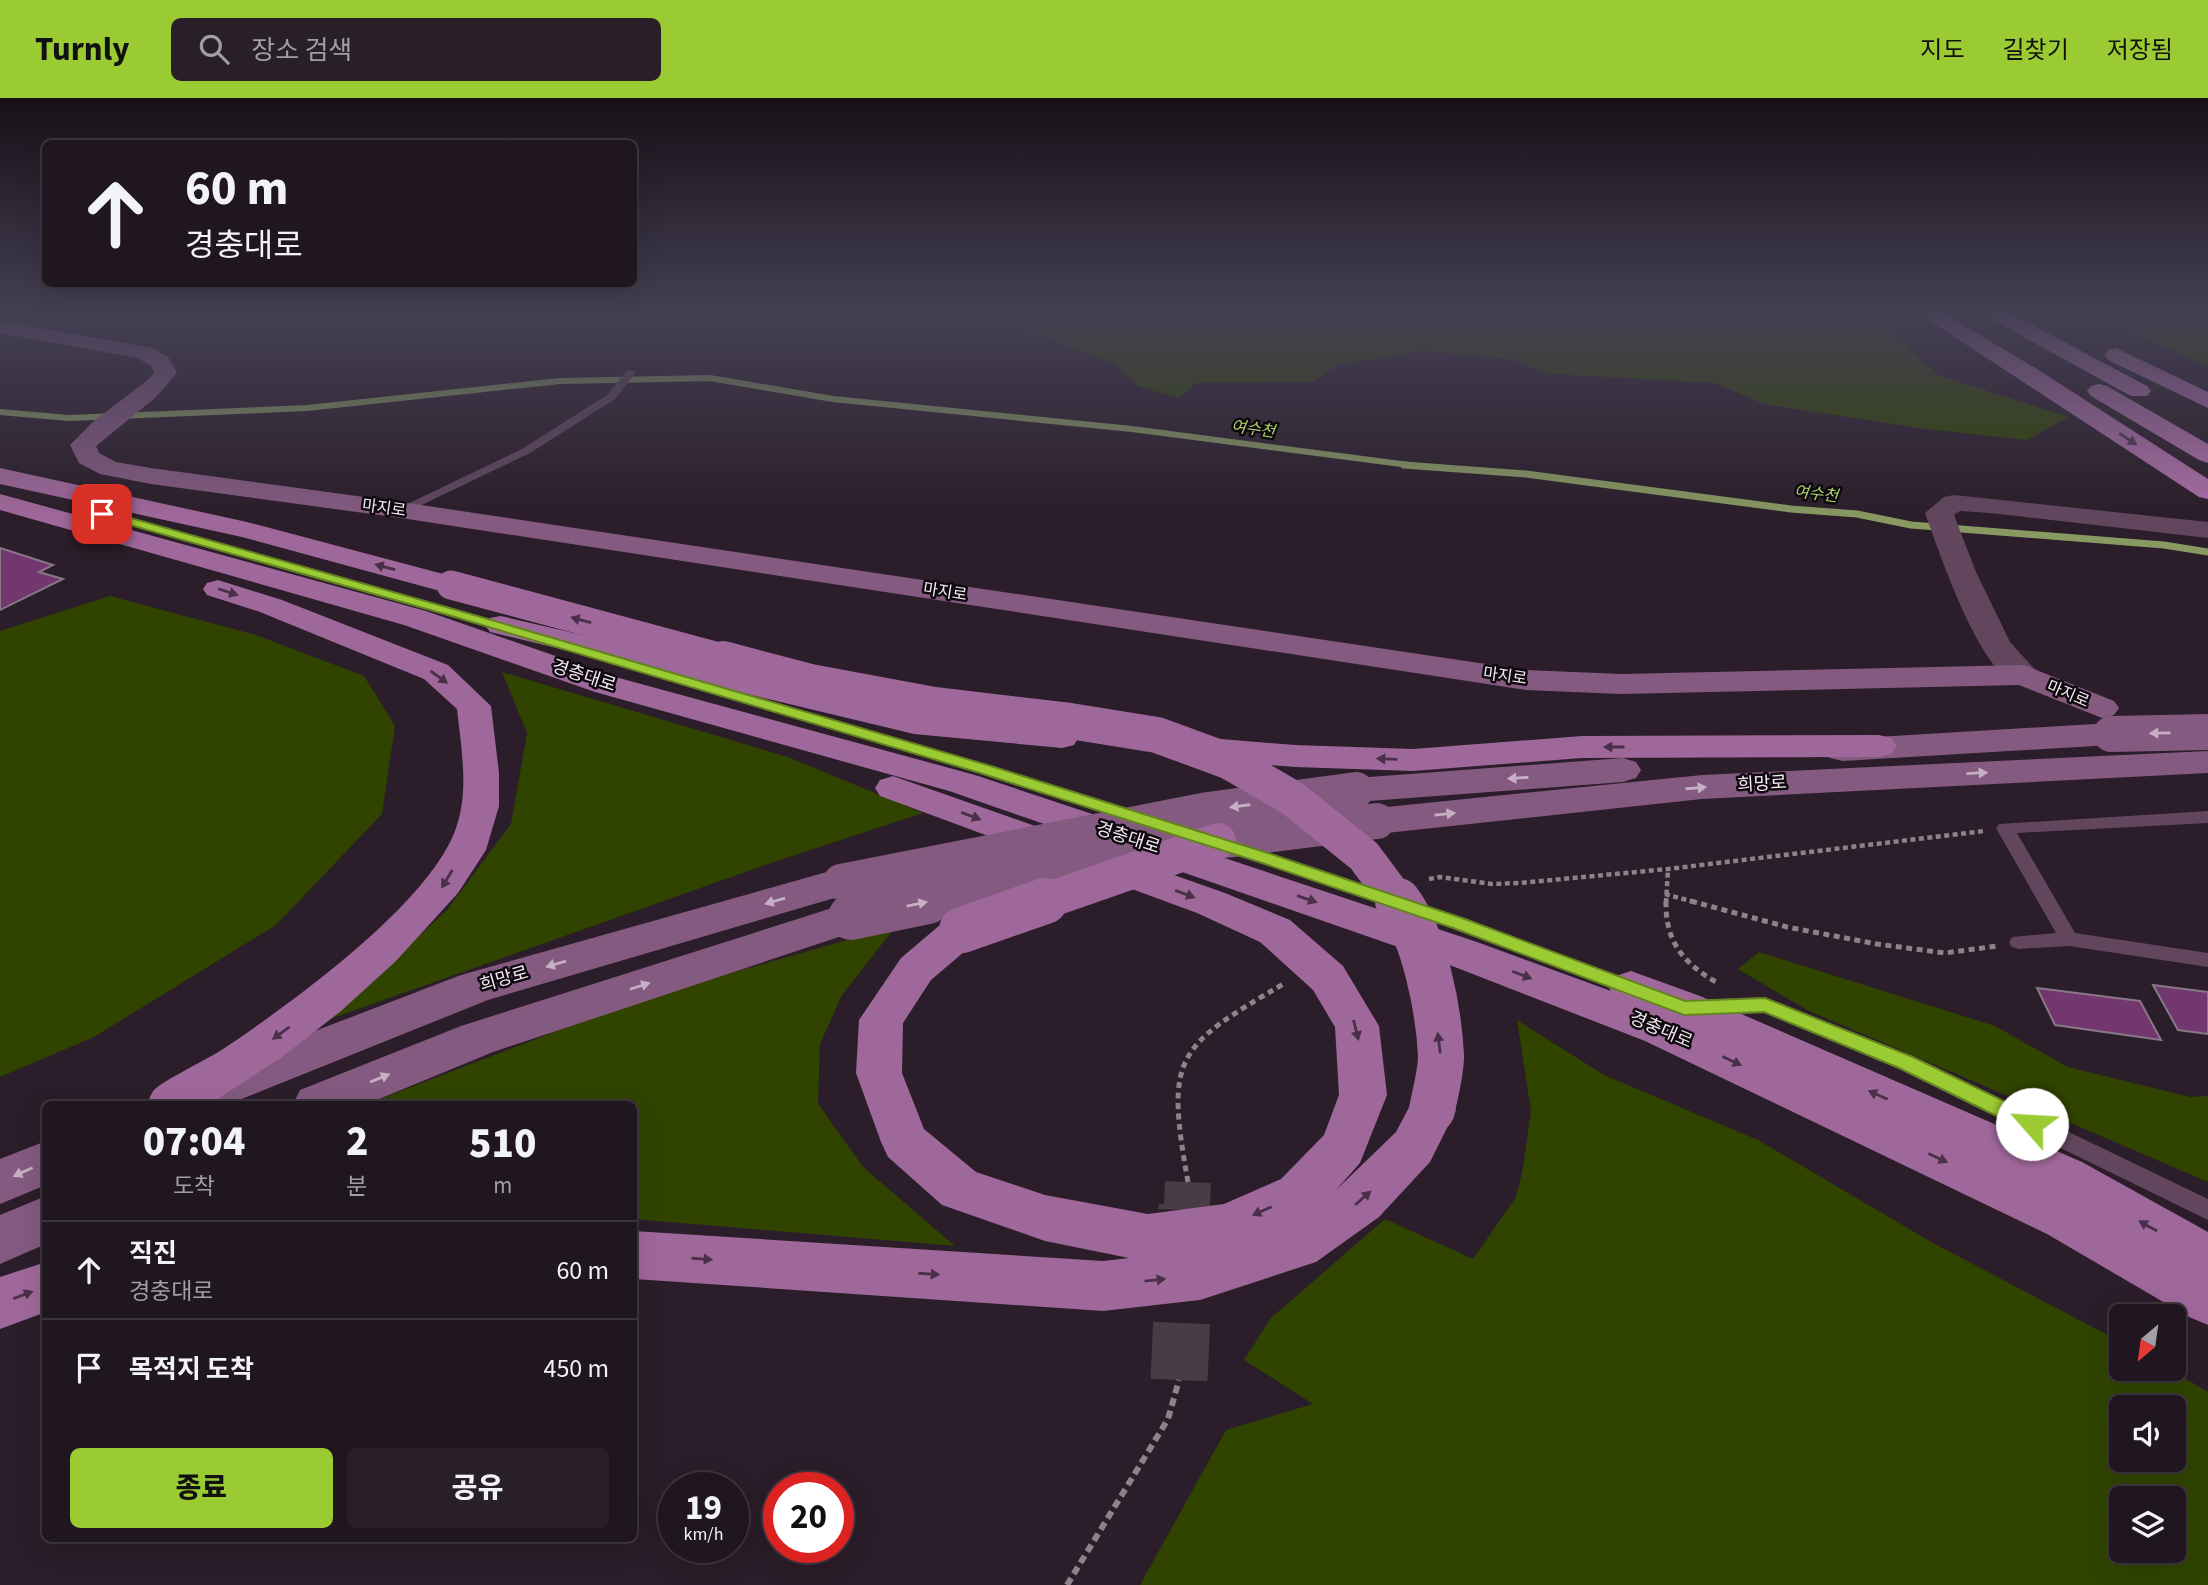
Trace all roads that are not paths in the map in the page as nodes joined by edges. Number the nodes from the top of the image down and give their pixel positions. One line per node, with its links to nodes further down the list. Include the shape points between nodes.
1 (161, 380): 13 (main road, 마지로, via 154,390 97,428 83,445 88,458 109,468 151,476)
2 (624, 380): 13 (lane, via 611,397 526,451)
3 (2039, 380): 11 (highway, one-way to 11)
4 (2088, 380): 8 (highway)
5 (2102, 380): 8 (highway)
6 (2166, 380): 7 (highway)
7 (2208, 401)
8 (2197, 440)
9 (0, 476): 16 (main road, one-way to 9, via 247,530)
10 (0, 485): 16 (main road, 경충대로)
11 (2208, 491)
12 (0, 502): 18 (main road, 경충대로, via 415,618)
13 (401, 510): 17 (main road, 마지로, via 1526,680 1621,684)
14 (0, 518): 31 (main road, one-way to 31, via 317,624 436,672 474,706 482,792 472,838 441,889 375,957 301,1019)
15 (2208, 530): 17 (street, via 1990,505 1954,503 1938,513 1996,646)
16 (455, 600): 21 (main road, one-way to 16, via 1582,747 1413,760 1295,756 914,723); 30 (main road, 경충대로, via 1265,858); 39 (main road, one-way to 16, bridge, via 1103,1286 1200,1275 1298,1245 1362,1201 1413,1147 1432,1110 1441,1059 1432,986 1408,913 1364,856 1292,798 1228,761 1157,735 934,705 810,682)
17 (2024, 675): 19 (main road, 마지로)
18 (607, 685): 25 (main road, one-way to 25, bridge, via 1211,903 1275,931 1328,978 1357,1026 1363,1095 1343,1148 1299,1195 1227,1227 1148,1238 1045,1218 960,1189 905,1142 879,1073 881,1020 916,969 962,930); 42 (main road, 경충대로, one-way to 42, via 962,783 1462,953 1661,1028 2065,1218)
19 (2106, 721): 20 (main road, 희망로, one-way to 19, bridge); 21 (main road, 희망로)
20 (2208, 732)
21 (1879, 746): 23 (main road, 희망로, one-way to 23, via 1685,765)
22 (2208, 762): 23 (main road, 희망로, one-way to 22)
23 (1367, 806): 25 (main road, bridge); 26 (main road, one-way to 26, bridge, via 1208,810)
24 (2208, 817): 27 (lane, via 2005,828)
25 (1219, 841): 26 (main road, one-way to 25, bridge)
26 (846, 900): 32 (main road, 희망로, one-way to 32, via 475,987); 33 (main road, one-way to 26, via 477,1038)
27 (2069, 939): 28 (lane); 29 (lane)
28 (2019, 942)
29 (2208, 960)
30 (1684, 1008): 36 (lane, via 1765,1005 1906,1063); 40 (main road, 경충대로, one-way to 30, via 2064,1178)
31 (176, 1101)
32 (186, 1101)
33 (324, 1101)
34 (42, 1164): 35 (main road, one-way to 35)
35 (0, 1182)
36 (2208, 1210)
37 (42, 1221): 38 (main road)
38 (0, 1240)
39 (637, 1255)
40 (2208, 1259)
41 (42, 1288): 43 (main road, one-way to 41)
42 (2208, 1299)
43 (0, 1303)

